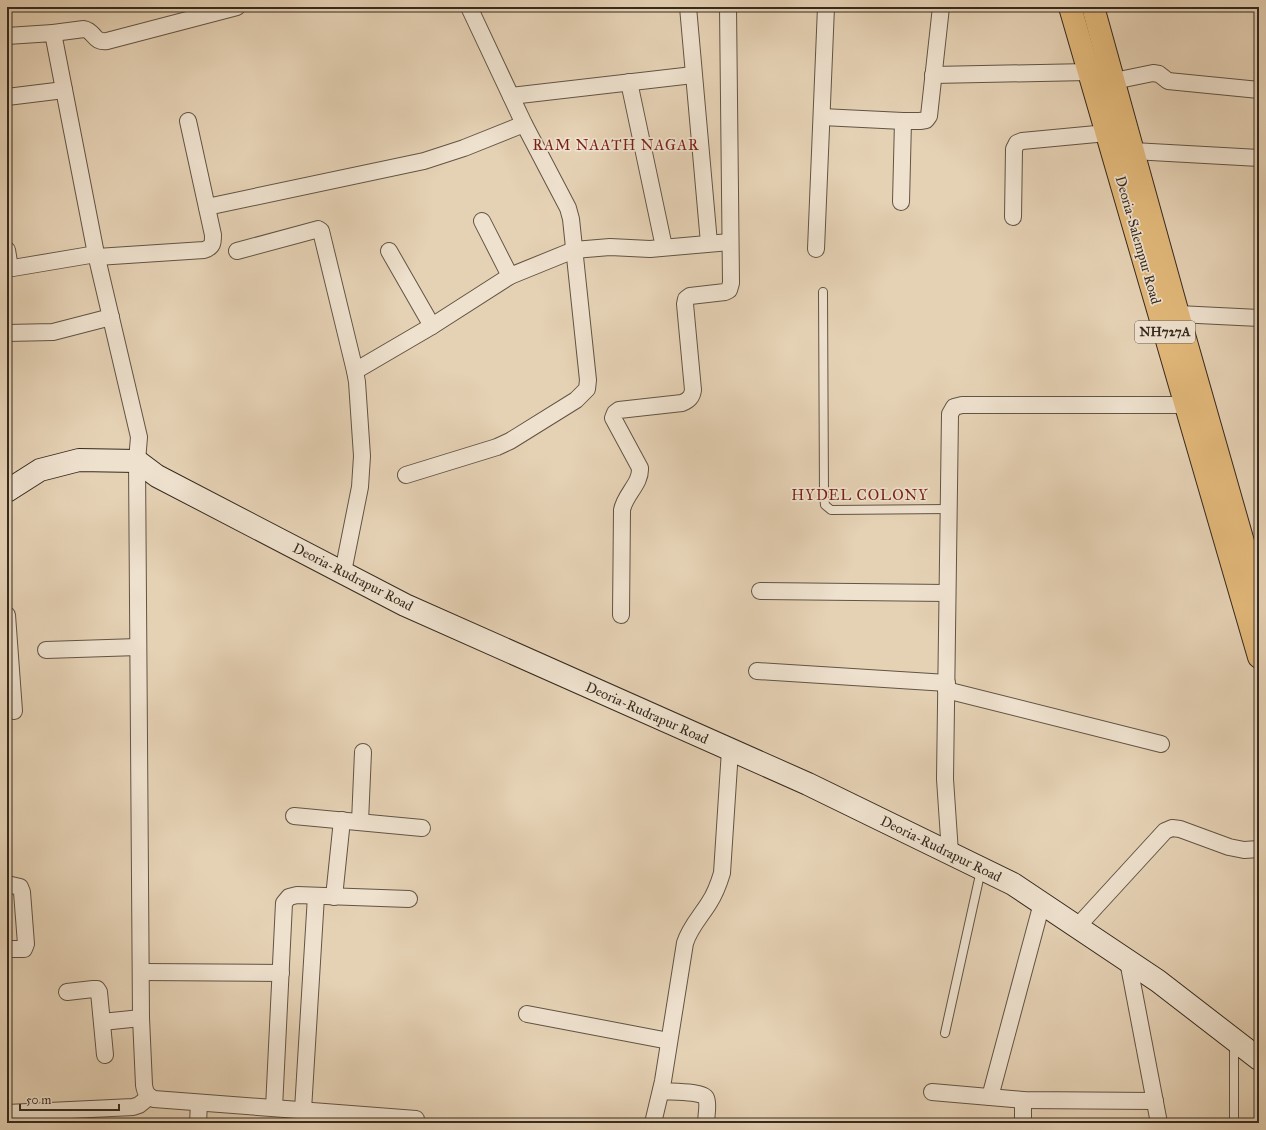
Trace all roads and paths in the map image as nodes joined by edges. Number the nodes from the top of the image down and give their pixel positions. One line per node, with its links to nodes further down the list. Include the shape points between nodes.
1 (237, 7): 9 (street, via 101,42 84,29)
2 (469, 7): 18 (street)
3 (688, 7): 13 (street)
4 (728, 7): 31 (street)
5 (826, 7): 20 (street)
6 (941, 7): 12 (street)
7 (1070, 7): 11 (highway, Deoria-Salempur Road / NH727A)
8 (1093, 7): 14 (highway, Deoria-Salempur Road / NH727A)
9 (52, 33): 10 (street); 16 (street)
10 (7, 36)
11 (1089, 72): 12 (street); 24 (highway, Deoria-Salempur Road / NH727A)
12 (933, 75): 22 (street, via 929,116 926,120)
13 (693, 76): 15 (street); 32 (street)
14 (1114, 81): 17 (street, via 1153,73 1168,81); 25 (highway, Deoria-Salempur Road / NH727A)
15 (629, 82): 18 (street); 33 (street)
16 (64, 90): 19 (street); 39 (street)
17 (1259, 90)
18 (511, 96): 23 (street)
19 (7, 97)
20 (822, 117): 22 (street); 34 (street)
21 (188, 121): 28 (street)
22 (903, 121): 27 (street)
23 (524, 124): 28 (street, via 424,161); 36 (street, via 568,208)
24 (1107, 133): 29 (street, via 1017,143 1014,148); 49 (highway, Deoria-Salempur Road / NH727A)
25 (1133, 151): 26 (street); 43 (highway, Deoria-Salempur Road / NH727A)
26 (1259, 158)
27 (901, 202)
28 (207, 207): 39 (street, via 213,235 213,244 210,248)
29 (1013, 217)
30 (482, 221): 41 (street)
31 (730, 242): 32 (street); 59 (street, via 729,290 690,296 686,299 693,390 689,400 619,410 613,418 640,468 639,478 623,503)
32 (709, 243): 33 (street)
33 (664, 247): 36 (street)
34 (816, 249)
35 (7, 250): 40 (street)
36 (574, 250): 41 (street); 51 (street, via 587,389 576,400 497,447)
37 (237, 251): 48 (street, via 318,229 321,231)
38 (389, 251): 46 (street)
39 (97, 256): 40 (street); 44 (street)
40 (8, 269)
41 (510, 276): 46 (street)
42 (822, 292): 53 (lane, via 826,505 831,510)
43 (1178, 314): 45 (street); 57 (highway, Deoria-Salempur Road / NH727A)
44 (110, 317): 47 (street, via 53,332); 50 (street, via 139,437)
45 (1259, 318)
46 (432, 326): 48 (street)
47 (7, 333)
48 (355, 371): 54 (street, via 362,456 360,487)
49 (1186, 406): 53 (street, via 954,407 950,414); 62 (highway, Deoria-Salempur Road / NH727A)
50 (137, 461): 52 (main road, via 79,460 40,470); 54 (main road, Deoria-Rudrapur Road, via 157,476); 60 (street)
51 (406, 475)
52 (7, 491)
53 (948, 509): 56 (street)
54 (343, 572): 67 (main road, Deoria-Rudrapur Road, via 406,605)
55 (760, 591): 56 (street)
56 (947, 593): 64 (street)
57 (1259, 598)
58 (7, 614): 65 (street)
59 (621, 615)
60 (138, 647): 61 (street); 84 (street)
61 (46, 650)
62 (1259, 657)
63 (757, 671): 64 (street)
64 (946, 686): 66 (street); 74 (street, via 945,779)
65 (14, 711)
66 (1161, 744)
67 (730, 750): 74 (main road, Deoria-Rudrapur Road, via 808,784); 92 (street, via 722,873 710,902 688,932)
68 (364, 752): 71 (street)
69 (294, 816): 70 (street)
70 (342, 820): 71 (street); 78 (street)
71 (360, 822): 72 (street)
72 (422, 828)
73 (1259, 848): 81 (street, via 1244,850 1229,847 1180,829 1172,828 1165,831)
74 (950, 854): 75 (main road, Deoria-Rudrapur Road)
75 (981, 868): 80 (main road, Deoria-Rudrapur Road); 90 (lane)
76 (7, 884): 82 (street, via 20,887 22,892 26,944 24,949)
77 (316, 896): 78 (street); 85 (street, via 289,897 284,903); 103 (street)
78 (334, 897): 79 (street)
79 (409, 899)
80 (1042, 903): 81 (main road, Deoria-Rudrapur Road); 98 (street)
81 (1077, 927): 83 (main road, Deoria-Rudrapur Road)
82 (7, 949)
83 (1128, 961): 91 (main road, Deoria-Rudrapur Road); 100 (street)
84 (141, 972): 85 (street); 88 (street)
85 (281, 973): 102 (street)
86 (67, 992): 89 (street, via 97,989)
87 (527, 1014): 92 (street)
88 (141, 1018): 89 (street); 97 (street, via 144,1085)
89 (102, 1022): 93 (street)
90 (945, 1033)
91 (1234, 1040): 94 (main road, Deoria-Rudrapur Road); 111 (lane)
92 (669, 1041): 95 (street)
93 (104, 1055)
94 (1259, 1059)
95 (661, 1091): 107 (street); 108 (street, via 704,1095 707,1099)
96 (932, 1092): 98 (street)
97 (149, 1097): 101 (street); 104 (street, via 133,1107)
98 (990, 1097): 99 (street)
99 (1023, 1100): 100 (street); 109 (street)
100 (1154, 1101): 110 (street)
101 (199, 1103): 102 (street); 106 (street)
102 (274, 1108): 103 (street)
103 (303, 1110): 105 (street)
104 (7, 1113)
105 (416, 1119)
106 (198, 1123)
107 (653, 1123)
108 (706, 1123)
109 (1023, 1123)
110 (1159, 1123)
111 (1234, 1123)

